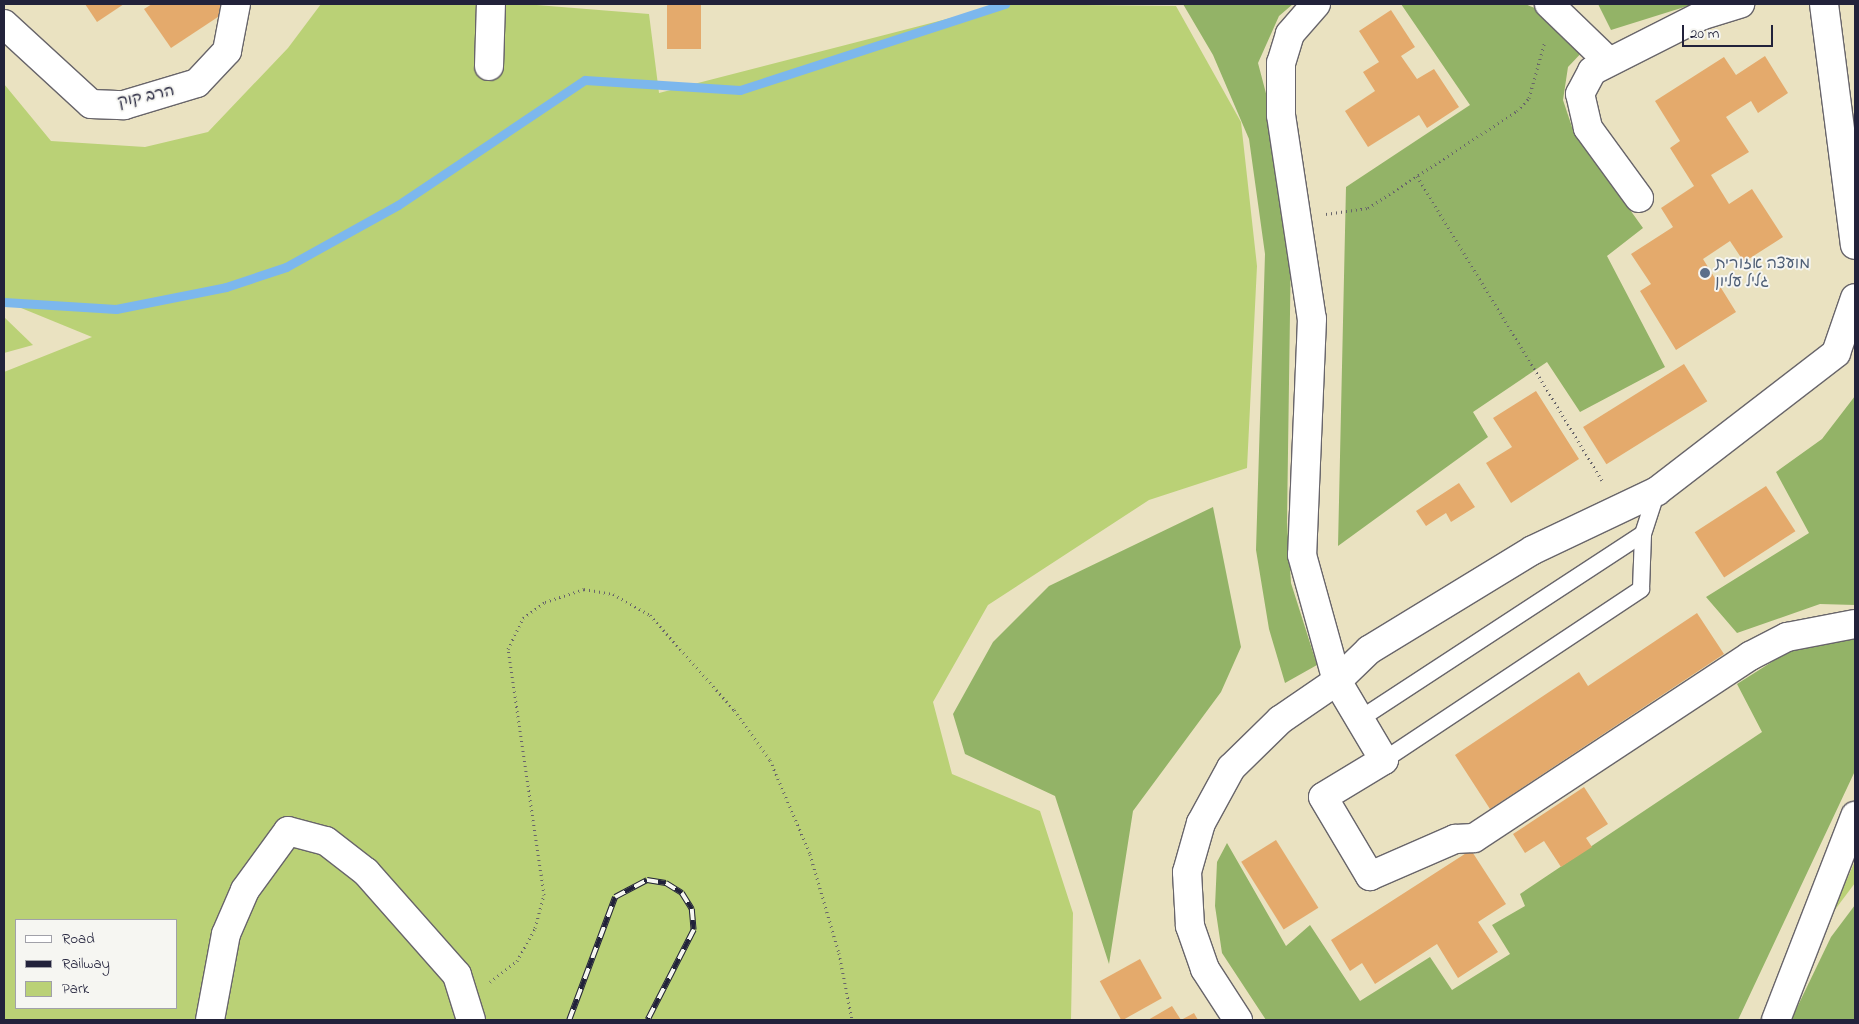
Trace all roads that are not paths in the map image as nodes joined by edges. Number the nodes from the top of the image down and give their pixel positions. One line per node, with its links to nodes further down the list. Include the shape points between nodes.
1 (236, 4): 7 (street, הרב קוק, via 227,51 197,84 124,105 91,104)
2 (491, 4): 9 (street)
3 (1316, 4): 16 (street, via 1290,34 1281,64 1281,114 1300,217 1312,319 1302,555)
4 (1549, 4): 8 (street)
5 (1740, 4): 8 (street, via 1702,15)
6 (1824, 4): 11 (street)
7 (4, 24)
8 (1608, 61): 10 (street, via 1592,71 1580,94 1588,128)
9 (489, 66)
10 (1639, 198)
11 (1855, 245)
12 (1855, 298): 13 (street, via 1836,353)
13 (1657, 491): 14 (lane); 16 (street, via 1533,550 1369,650)
14 (1642, 534): 17 (lane); 18 (lane, via 1641,589)
15 (1855, 624): 18 (street, via 1787,637 1750,656 1474,838 1455,839 1370,876 1323,798)
16 (1338, 681): 17 (street); 22 (street, via 1280,720 1231,768 1201,823 1187,872 1190,926 1205,969)
17 (1360, 719): 18 (street)
18 (1384, 760)
19 (1855, 816): 23 (street)
20 (470, 1010): 21 (street, via 457,975 366,872 326,841 288,831 245,890 226,934)
21 (210, 1020)
22 (1238, 1020)
23 (1776, 1020)

